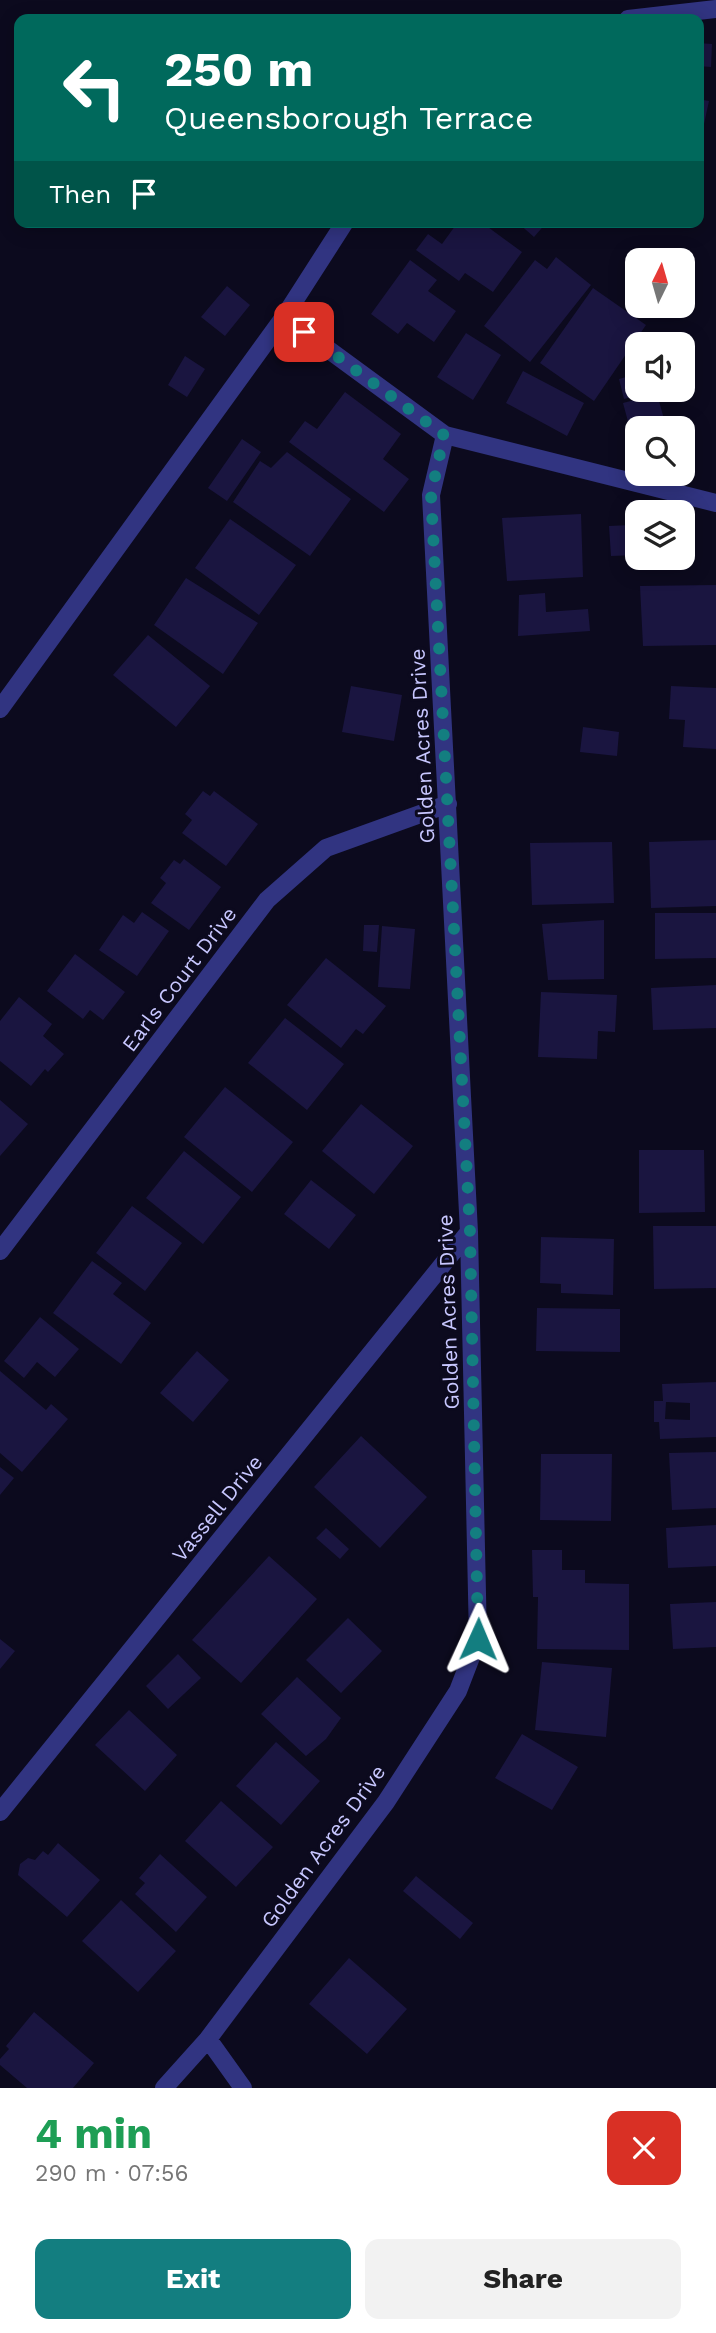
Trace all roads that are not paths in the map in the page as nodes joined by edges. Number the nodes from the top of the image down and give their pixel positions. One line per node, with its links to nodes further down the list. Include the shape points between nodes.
1 (716, 9): 2 (street)
2 (672, 14)
3 (341, 228): 4 (street)
4 (284, 317): 5 (street); 7 (street)
5 (444, 435): 6 (street); 8 (street, Golden Acres Drive, via 431,495)
6 (716, 503)
7 (0, 709)
8 (447, 804): 9 (street, Golden Acres Drive); 10 (street, Earls Court Drive, via 326,848 267,900)
9 (470, 1232): 11 (street, Vassell Drive); 12 (street, Golden Acres Drive, via 478,1639 457,1690 386,1802)
10 (0, 1251)
11 (0, 1812)
12 (208, 2039): 13 (street, Golden Acres Drive); 14 (street)
13 (164, 2088)
14 (243, 2088)

